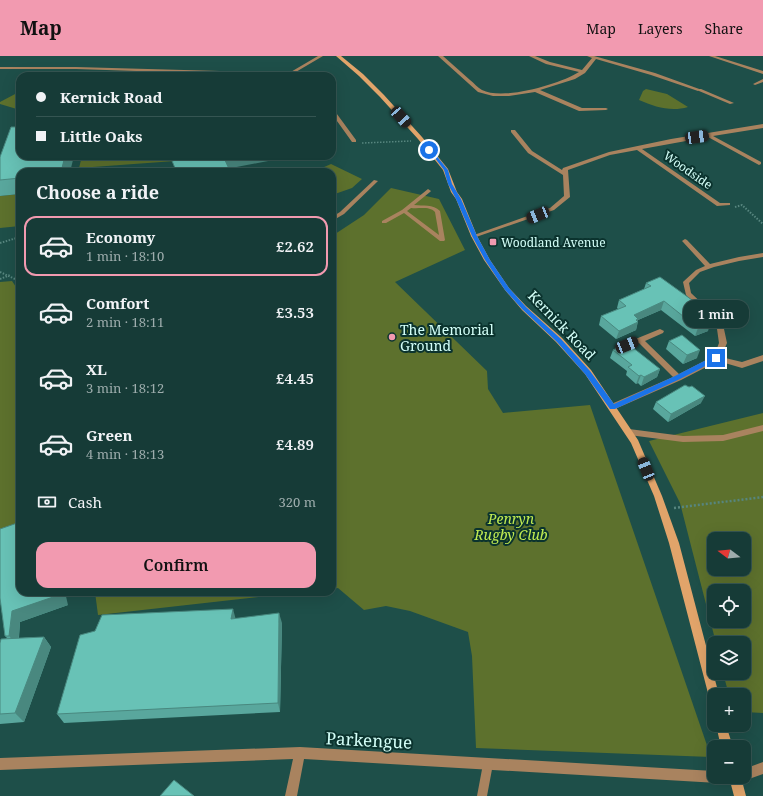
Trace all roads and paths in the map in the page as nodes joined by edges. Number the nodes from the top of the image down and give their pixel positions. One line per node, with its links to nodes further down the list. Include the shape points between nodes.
1 (321, 56): 10 (street)
2 (338, 56): 23 (street, Kernick Road, via 366,80)
3 (440, 56): 15 (street, via 480,91 493,95 508,95)
4 (531, 56): 11 (street)
5 (589, 56): 7 (street)
6 (711, 56): 12 (street)
7 (595, 58): 11 (street); 16 (street)
8 (0, 68): 9 (street)
9 (197, 72)
10 (293, 72)
11 (583, 72): 15 (street, via 573,78)
12 (763, 73)
13 (763, 80): 14 (street)
14 (755, 84)
15 (536, 90): 18 (street, via 581,110)
16 (700, 90): 17 (lane)
17 (732, 103)
18 (606, 109)
19 (336, 116): 24 (street)
20 (763, 126): 22 (street)
21 (513, 131): 27 (street, via 530,152)
22 (710, 136): 25 (street); 26 (street)
23 (421, 139): 24 (path, via 378,143); 37 (street, Kernick Road, via 446,170)
24 (354, 141)
25 (638, 148): 27 (street, via 609,154 565,169); 30 (street, Woodside, via 719,205)
26 (759, 163)
27 (566, 176): 37 (street, via 567,197 552,209)
28 (376, 181): 34 (lane)
29 (428, 191): 32 (lane)
30 (728, 204)
31 (742, 205): 36 (path)
32 (410, 206): 33 (lane); 33 (lane, via 436,209 442,240)
33 (404, 211): 35 (lane)
34 (336, 217)
35 (384, 222)
36 (763, 224)
37 (474, 236): 53 (street, Kernick Road, via 507,289 588,372)
38 (16, 238): 40 (path)
39 (685, 241): 42 (street)
40 (0, 243)
41 (763, 255): 42 (street)
42 (710, 267): 50 (street, via 698,272 686,282 688,294 720,329 723,343)
43 (0, 272): 44 (path)
44 (10, 275): 45 (path); 46 (path)
45 (0, 279)
46 (16, 281)
47 (660, 331): 48 (street)
48 (640, 340): 49 (street); 52 (street)
49 (613, 351)
50 (716, 358): 51 (street, via 742,366); 52 (street)
51 (763, 358)
52 (678, 378): 53 (street)
53 (612, 407): 55 (street, Kernick Road)
54 (763, 428): 55 (lane, via 723,438 683,439)
55 (629, 432): 57 (street, Kernick Road)
56 (763, 497): 57 (path)
57 (662, 510): 58 (street, Kernick Road, via 674,542)
58 (712, 688)
59 (300, 754): 60 (street, Parkengue); 61 (street, Parkengue); 66 (street)
60 (0, 764)
61 (488, 764): 64 (street, Parkengue); 67 (lane)
62 (763, 768): 63 (street)
63 (751, 772)
64 (707, 775)
65 (739, 784): 68 (street)
66 (291, 796)
67 (482, 796)
68 (740, 796)

